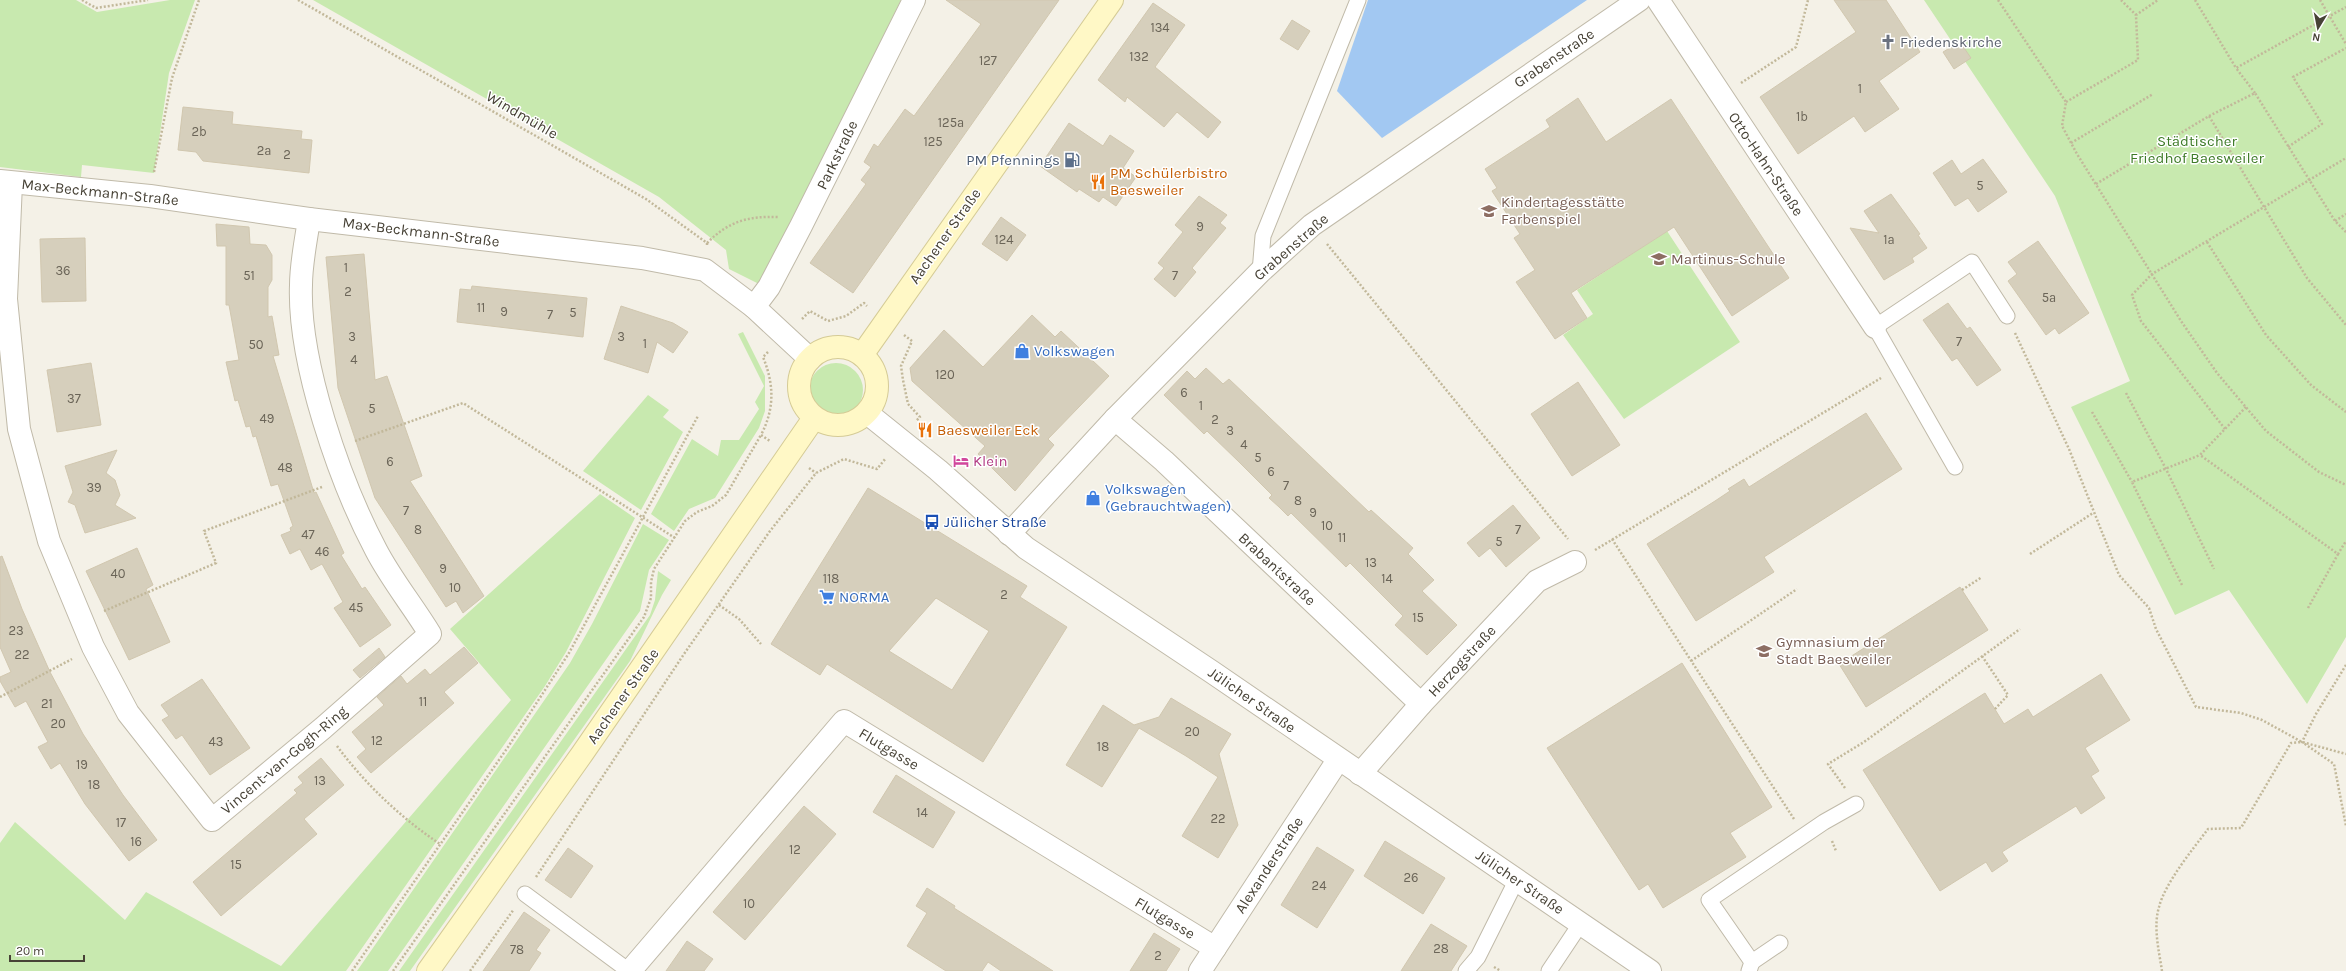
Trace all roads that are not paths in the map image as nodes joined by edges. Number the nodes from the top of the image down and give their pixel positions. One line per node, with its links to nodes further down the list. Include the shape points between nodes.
1 (914, 0): 9 (street, Parkstraße, via 802,226 769,287)
2 (1112, 0): 12 (main road, Aachener Straße)
3 (1358, 0): 8 (lane, via 1263,236)
4 (1639, 0): 8 (street, Grabenstraße, via 1312,225)
5 (1658, 0): 11 (street, Otto-Hahn-Straße)
6 (6, 182): 7 (street, Max-Beckmann-Straße, via 150,196); 7 (street, Vincent-van-Gogh-Ring, via 6,299 19,429 50,541 93,647 128,713 212,820 323,728 430,634 376,551 344,478 320,410 304,336 300,285)
7 (309, 219): 9 (street, Max-Beckmann-Straße, via 642,258 705,270)
8 (1260, 272): 16 (street, Grabenstraße)
9 (754, 306): 13 (street, Max-Beckmann-Straße)
10 (2007, 316): 11 (lane, via 1972,262)
11 (1875, 327): 17 (lane)
12 (862, 355): 13 (main road, via 850,349 835,347 821,351); 14 (main road, via 871,365 876,377 877,390 874,402)
13 (810, 360): 15 (main road, via 802,370 800,389 806,408)
14 (867, 413): 15 (main road, via 847,425 836,426); 18 (street, Jülicher Straße, via 901,439)
15 (814, 418): 30 (main road, Aachener Straße, via 582,754)
16 (1115, 419): 18 (street, Grabenstraße); 20 (street, Brabantstraße, via 1164,461)
17 (1955, 467)
18 (1009, 534): 21 (street, Jülicher Straße)
19 (1579, 559): 20 (street, Herzogstraße, via 1537,581)
20 (1421, 704): 22 (street, Herzogstraße)
21 (1338, 760): 22 (street, Jülicher Straße); 28 (street, Alexanderstraße)
22 (1360, 774): 24 (street, Jülicher Straße)
23 (1856, 804): 29 (lane, via 1709,900)
24 (1517, 879): 26 (street, Jülicher Straße); 33 (lane, via 1478,957)
25 (525, 894): 31 (lane)
26 (1580, 923): 34 (lane); 35 (street, Jülicher Straße)
27 (1780, 943): 29 (lane)
28 (1215, 948): 31 (street, Flutgasse, via 844,721); 32 (street, Alexanderstraße)
29 (1750, 967)
30 (428, 971)
31 (630, 971)
32 (1200, 971)
33 (1466, 971)
34 (1549, 971)
35 (1650, 971)

